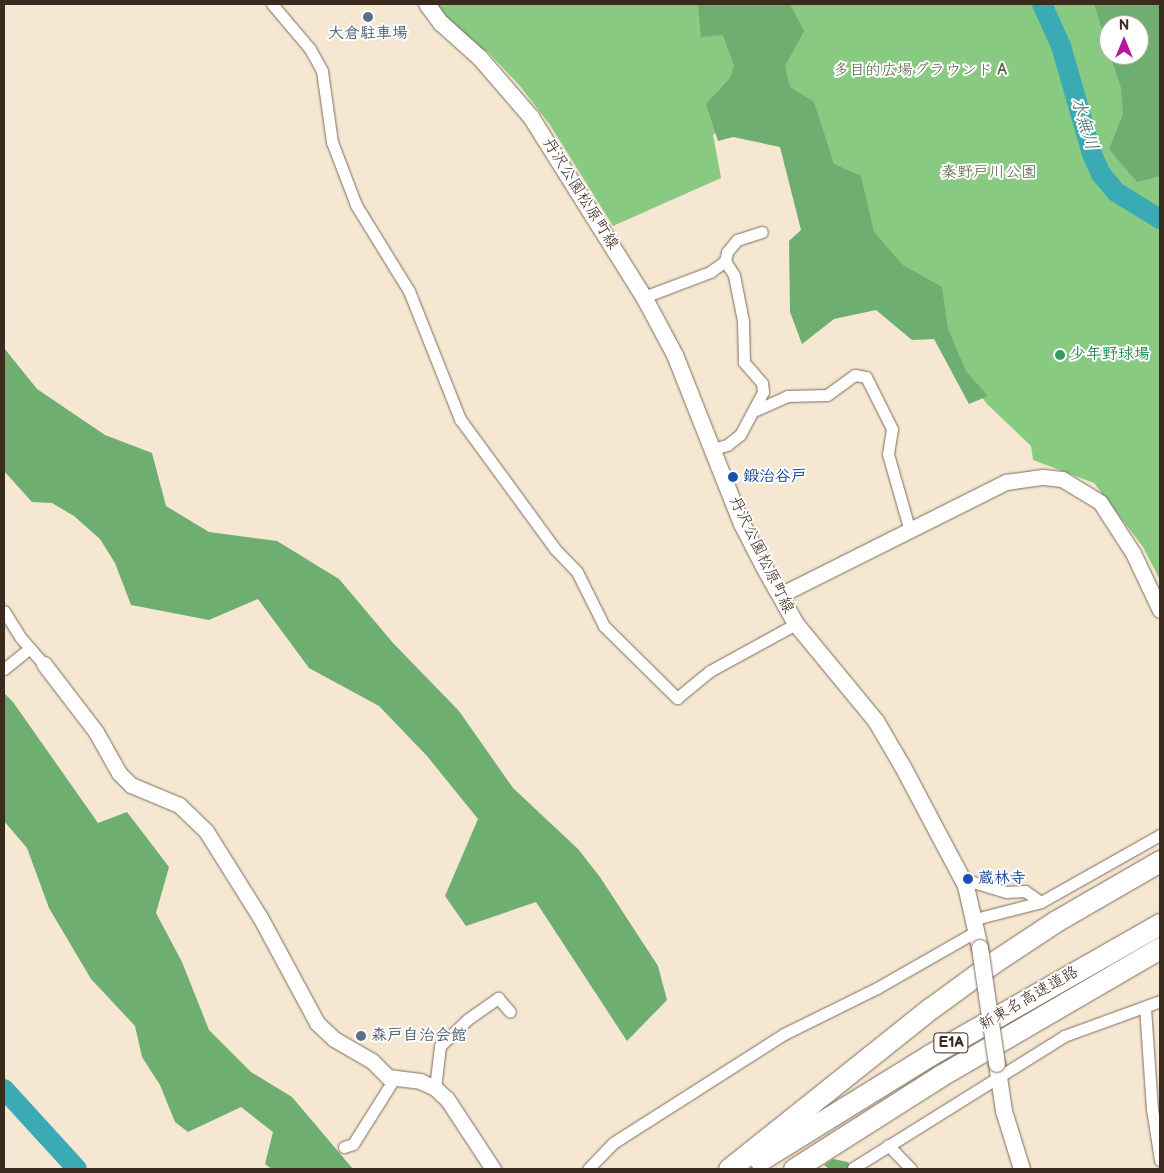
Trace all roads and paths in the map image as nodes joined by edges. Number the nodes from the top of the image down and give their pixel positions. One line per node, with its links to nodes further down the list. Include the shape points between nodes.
1 (272, 4): 12 (street, via 310,50 322,71 332,142 356,205 409,290 460,419 531,518 577,572 604,626 677,698 710,671)
2 (427, 4): 5 (main road, 丹沢公園松原町線, via 441,23 480,58 531,117)
3 (762, 232): 4 (street, via 737,240 727,252)
4 (725, 261): 5 (street, via 710,272); 6 (street, via 734,275 744,321 744,362 762,382 763,392)
5 (644, 297): 7 (main road, 丹沢公園松原町線, via 675,355)
6 (756, 410): 7 (street, via 740,435 727,445); 8 (street, via 787,396 827,395 855,375 866,378 892,429 888,454)
7 (713, 449): 9 (main road, 丹沢公園松原町線, via 742,524)
8 (910, 530): 9 (street); 10 (street, via 1006,482 1024,478 1062,479 1100,502 1132,553)
9 (780, 595): 12 (main road, 丹沢公園松原町線)
10 (1160, 610)
11 (4, 611): 13 (street)
12 (796, 624): 18 (main road, 丹沢公園松原町線, via 876,721)
13 (30, 648): 14 (street); 15 (street)
14 (44, 664): 27 (street, via 91,725 119,773 131,785 179,805 206,831 260,916 317,1023 334,1039 363,1054)
15 (4, 668)
16 (1160, 835): 19 (street)
17 (1160, 861): 35 (highway, via 1056,921 994,962 931,1008)
18 (963, 879): 19 (street, via 1006,892 1025,891); 21 (main road, 丹沢公園松原町線)
19 (1041, 902): 21 (street)
20 (1160, 924): 36 (highway, 新東名高速道路 / E1A, via 930,1055)
21 (976, 925): 26 (main road, 丹沢公園松原町線, bridge); 34 (street, via 877,988 784,1034 613,1143)
22 (1160, 948): 37 (highway, 新東名高速道路 / E1A, via 940,1076)
23 (1160, 1001): 24 (street)
24 (1145, 1007): 26 (street, via 1064,1036); 31 (street, via 1152,1109)
25 (510, 1012): 28 (street, via 498,998 468,1019 440,1046)
26 (997, 1071): 29 (street); 39 (main road, 丹沢公園松原町線)
27 (394, 1080): 28 (street, via 420,1081); 30 (street, via 353,1144)
28 (435, 1088): 33 (street, via 447,1099)
29 (888, 1145): 32 (street); 38 (street)
30 (344, 1147)
31 (1160, 1160)
32 (853, 1168)
33 (493, 1169)
34 (588, 1169)
35 (729, 1169)
36 (744, 1169)
37 (794, 1169)
38 (911, 1169)
39 (1022, 1169)

